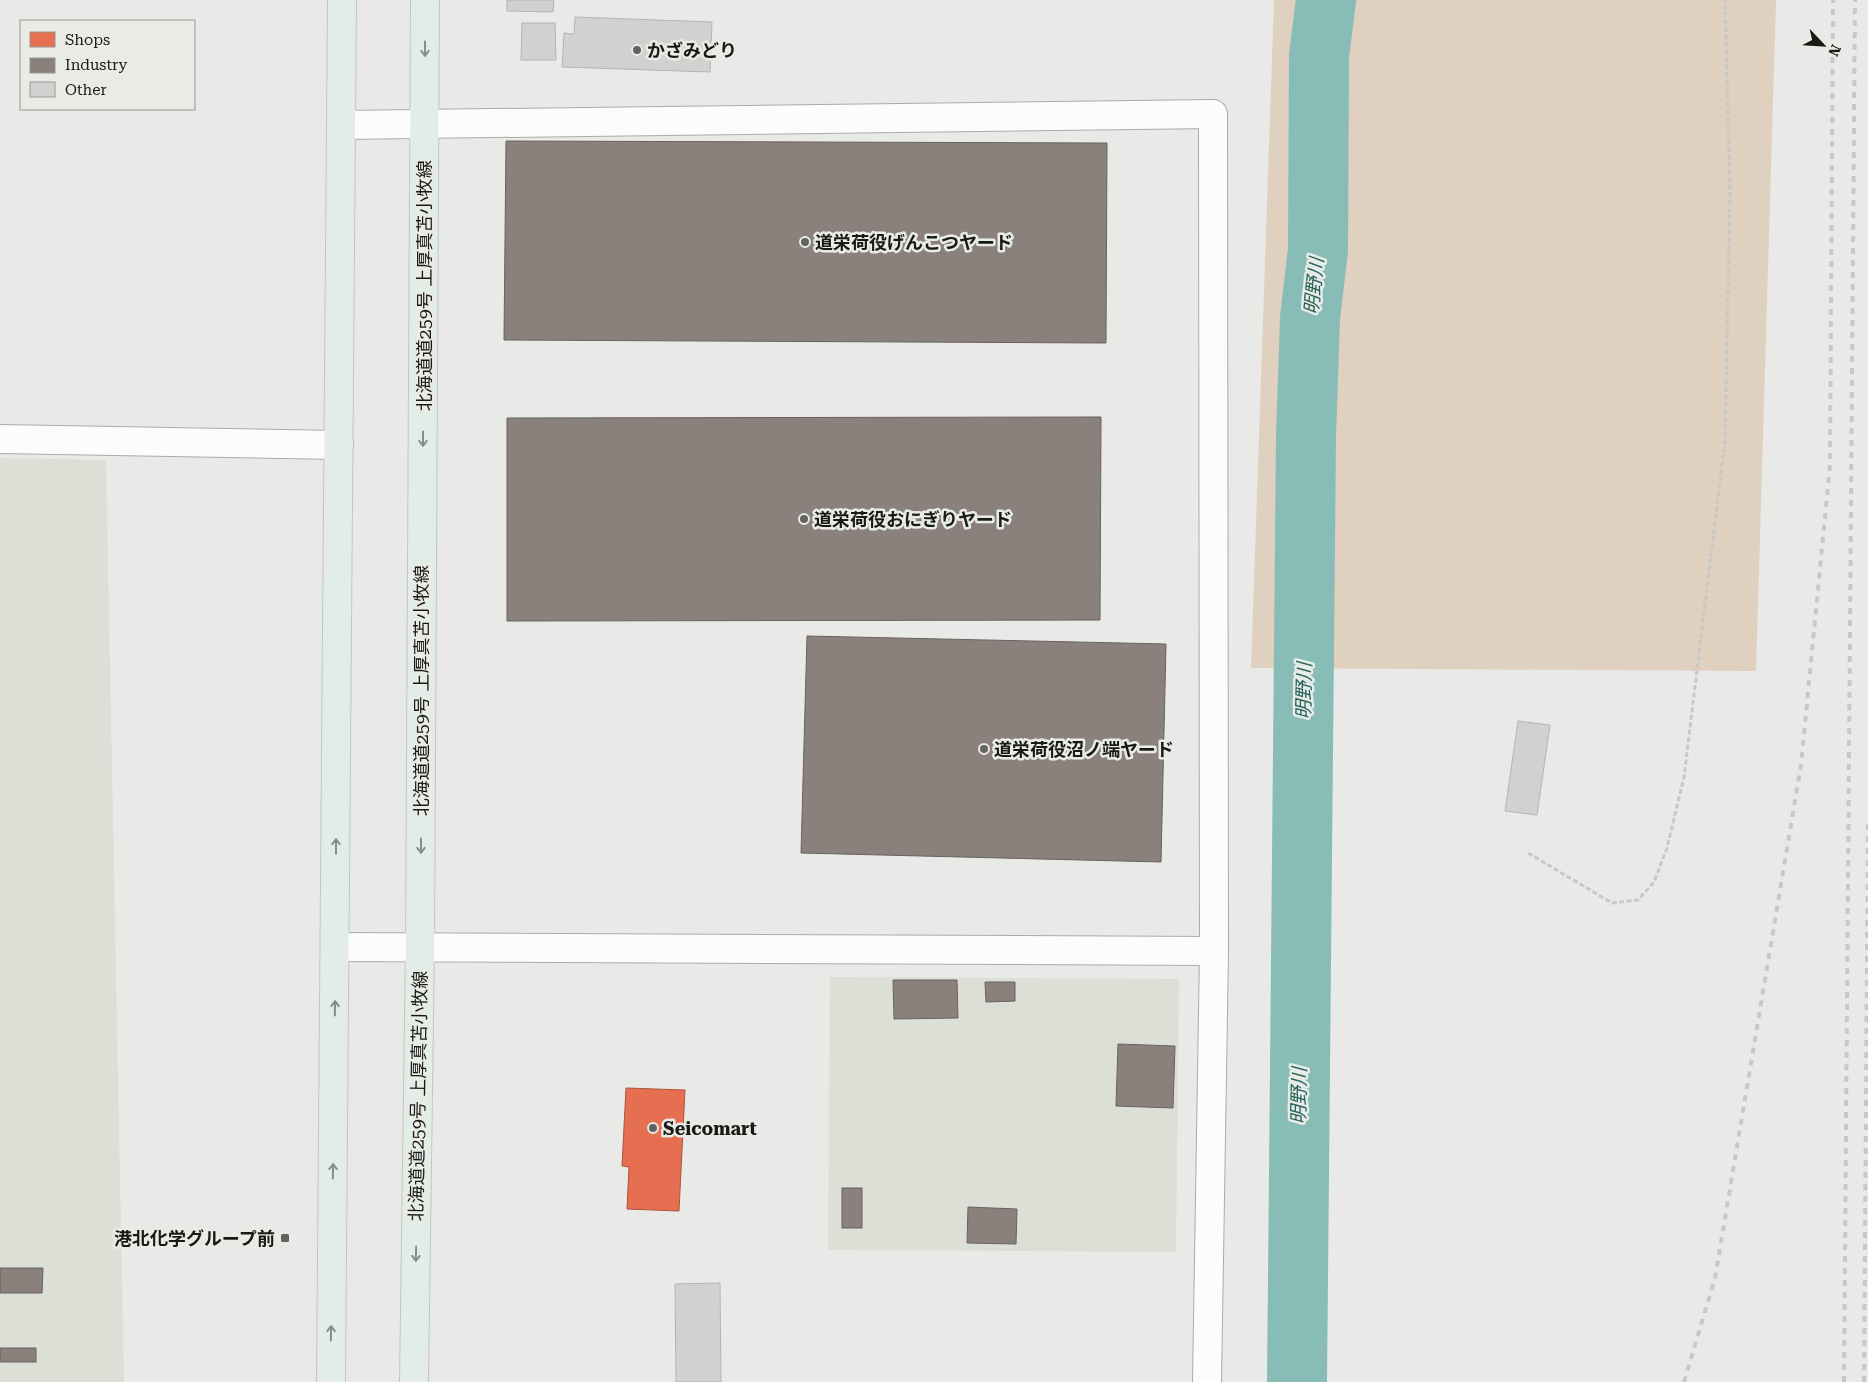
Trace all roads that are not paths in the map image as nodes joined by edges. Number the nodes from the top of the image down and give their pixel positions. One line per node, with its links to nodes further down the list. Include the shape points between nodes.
1 (342, 0): 4 (main road)
2 (425, 0): 3 (main road, 北海道道259号 上厚真苫小牧線, one-way to 3)
3 (424, 124): 4 (street); 8 (main road, 北海道道259号 上厚真苫小牧線, one-way to 8); 9 (street, via 1214,114)
4 (341, 125): 6 (main road)
5 (0, 439): 6 (street)
6 (339, 445): 7 (main road, one-way to 6)
7 (335, 946): 8 (street); 10 (main road, one-way to 7)
8 (420, 946): 9 (street); 11 (main road, 北海道道259号 上厚真苫小牧線, one-way to 11)
9 (1214, 951): 12 (street)
10 (331, 1382)
11 (414, 1382)
12 (1207, 1382)

